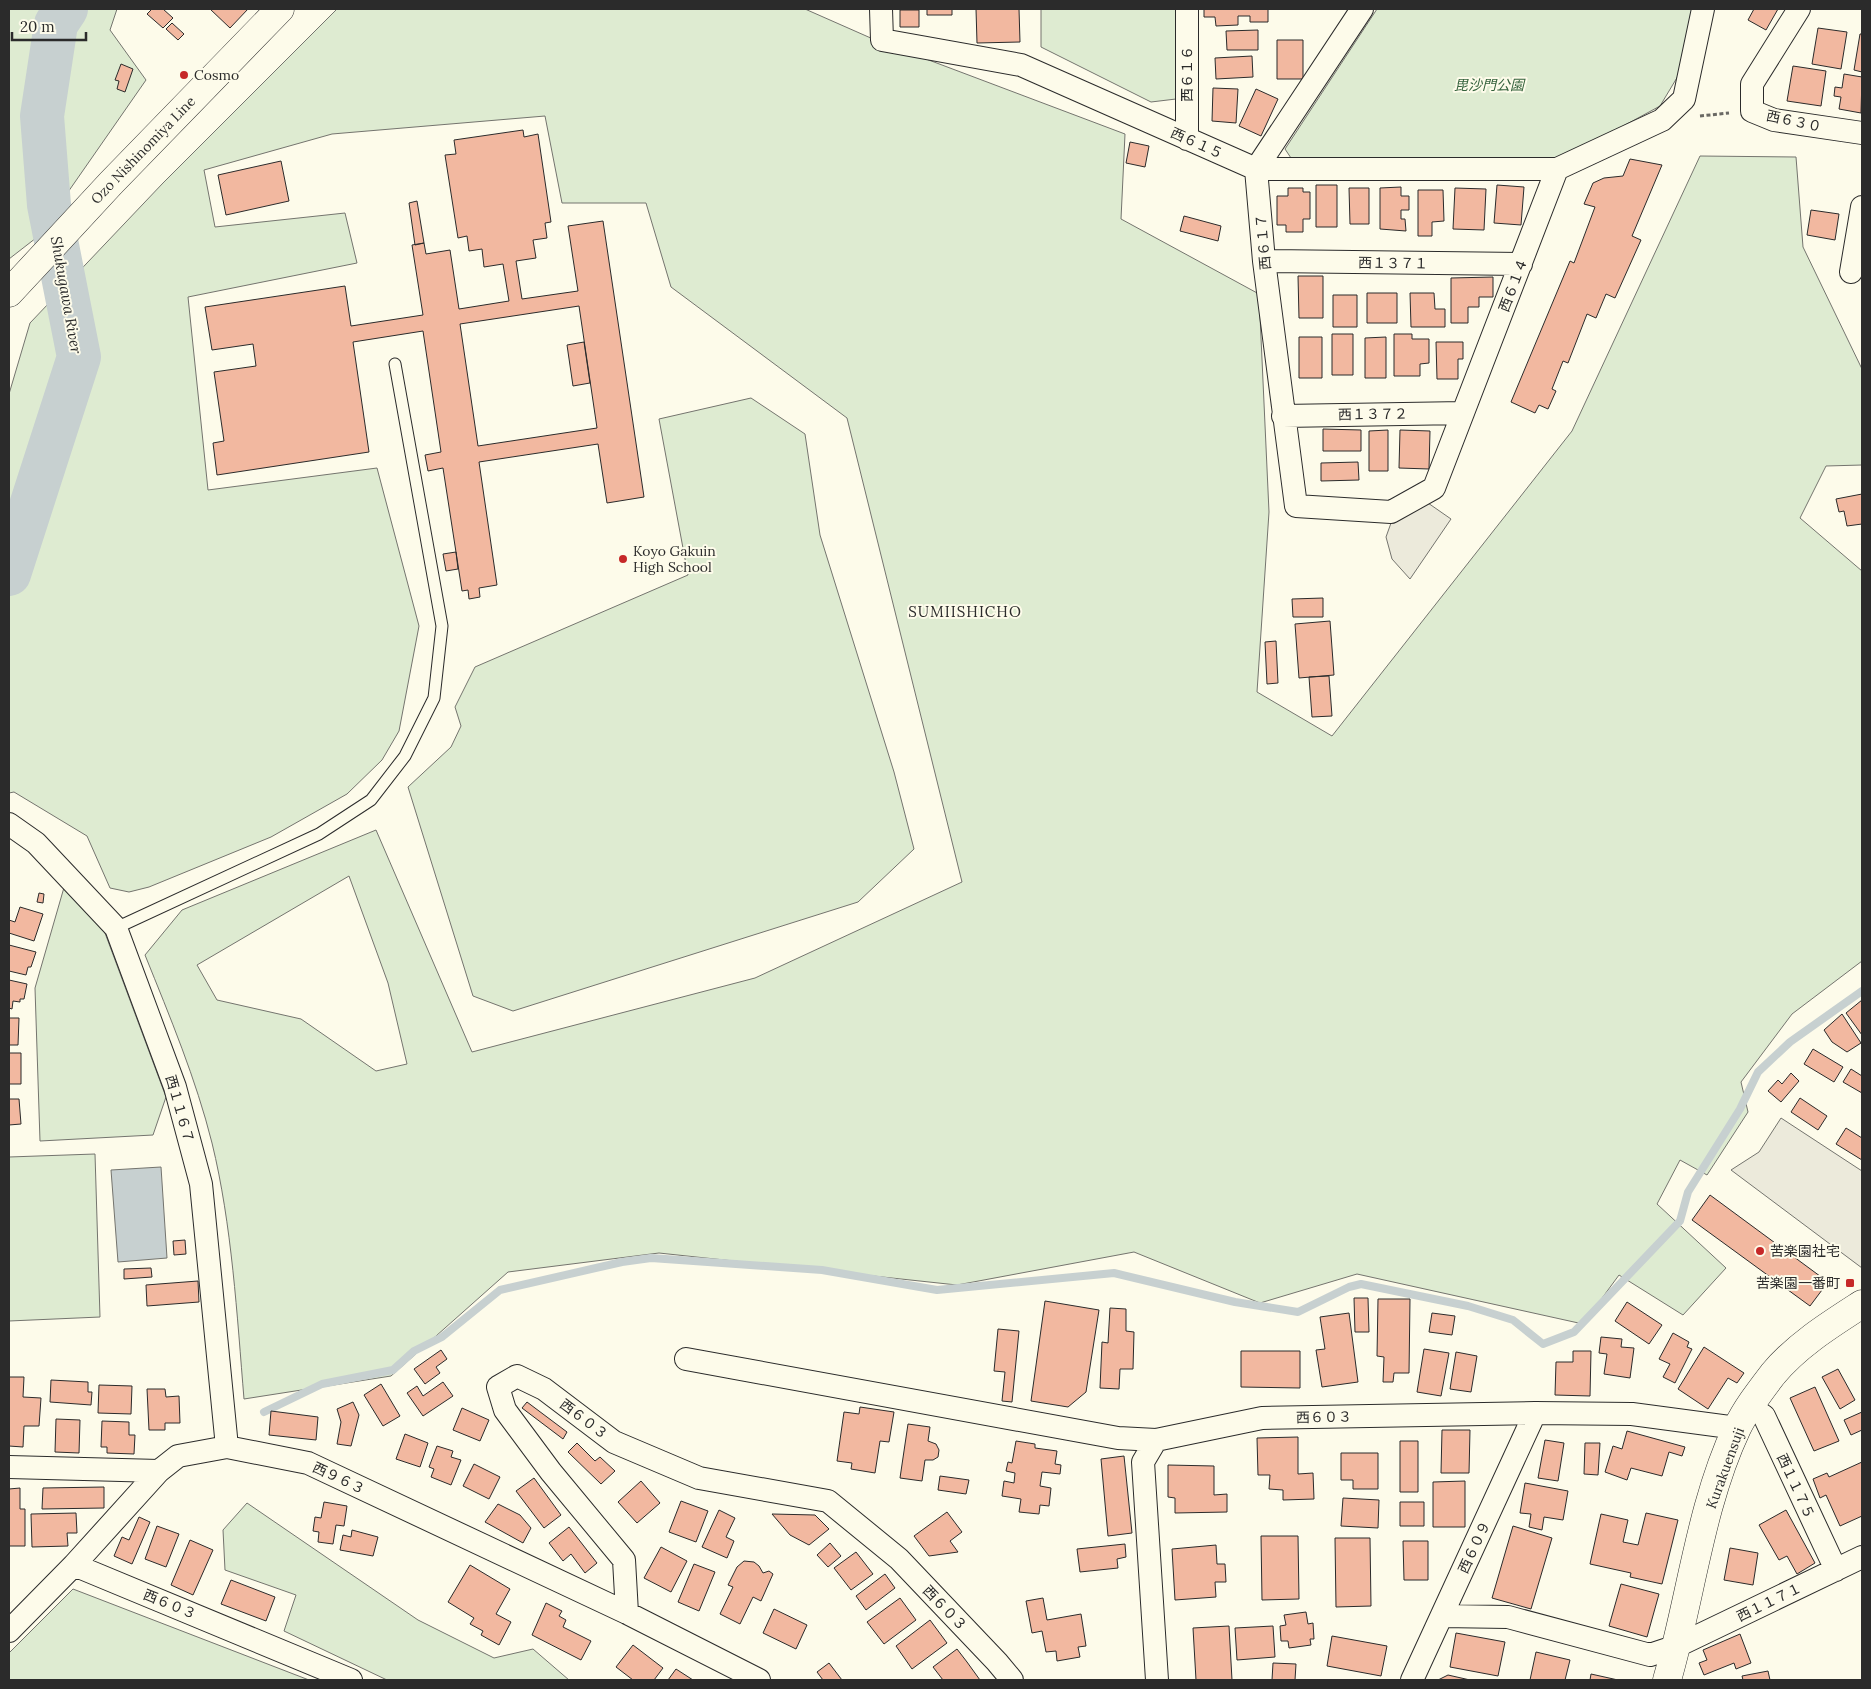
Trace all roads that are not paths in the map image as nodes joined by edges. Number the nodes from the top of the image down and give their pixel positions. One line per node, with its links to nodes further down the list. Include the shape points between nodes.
1 (280, 9): 15 (street, Ozo Nishinomiya Line)
2 (881, 9): 8 (street, 西６１５, via 882,40 1021,65)
3 (1187, 9): 8 (street, 西６１６)
4 (1362, 9): 9 (street)
5 (1703, 9): 10 (street, via 1684,99 1662,120)
6 (1799, 9): 7 (street, 西６３０, via 1752,84 1752,111 1774,120)
7 (1862, 133)
8 (1187, 139): 9 (street, 西６１５)
9 (1256, 169): 10 (street, 西６１５); 12 (street, 西６１７)
10 (1558, 169): 13 (street, 西６１４)
11 (1862, 207): 14 (street)
12 (1264, 261): 13 (street, 西１３７１); 18 (street, 西６１７)
13 (1521, 264): 17 (street, 西６１４)
14 (1851, 272)
15 (14, 287)
16 (395, 364): 21 (lane, via 442,626 434,698 405,756 370,800 319,834)
17 (1463, 413): 18 (street, 西１３７２); 19 (street, 西６１４, via 1434,488 1400,508 1391,512)
18 (1283, 416): 19 (street, 西６１７)
19 (1296, 506)
20 (10, 828): 21 (street, 西１１６７, via 36,843)
21 (116, 928): 27 (street, 西１１６７, via 175,1087 200,1184)
22 (1862, 1304): 25 (street, Kurakuensuji, via 1819,1331 1774,1373)
23 (686, 1359): 26 (street, 西６０３, via 1118,1438)
24 (1535, 1413): 25 (street, 西６０３); 26 (street, 西６０３, via 1262,1418); 34 (street, 西６０９)
25 (1744, 1418): 32 (street, 西１１７５, via 1764,1416); 36 (street, Kurakuensuji, via 1718,1480 1698,1550)
26 (1156, 1440): 40 (street, via 1143,1462)
27 (227, 1447): 29 (street, 西９６３, via 178,1456); 33 (street, 西９６３, via 308,1463)
28 (9, 1467): 29 (street)
29 (159, 1471): 31 (street, 西９６３)
30 (1862, 1557): 32 (street, 西１１７１)
31 (74, 1565): 35 (street); 37 (street, 西６０３)
32 (1836, 1570): 36 (street, 西１１７１)
33 (627, 1614): 38 (street); 39 (street, 西６０３, via 624,1560 505,1410 498,1387 517,1376 544,1389 614,1442 699,1478 828,1501 899,1559)
34 (1442, 1616): 36 (street, 西１１７１, via 1508,1616 1650,1655); 41 (street, 西６０９)
35 (9, 1632)
36 (1677, 1646): 42 (street, Kurakuensuji)
37 (351, 1680)
38 (759, 1680)
39 (1012, 1680)
40 (1157, 1680)
41 (1412, 1680)
42 (1666, 1680)

